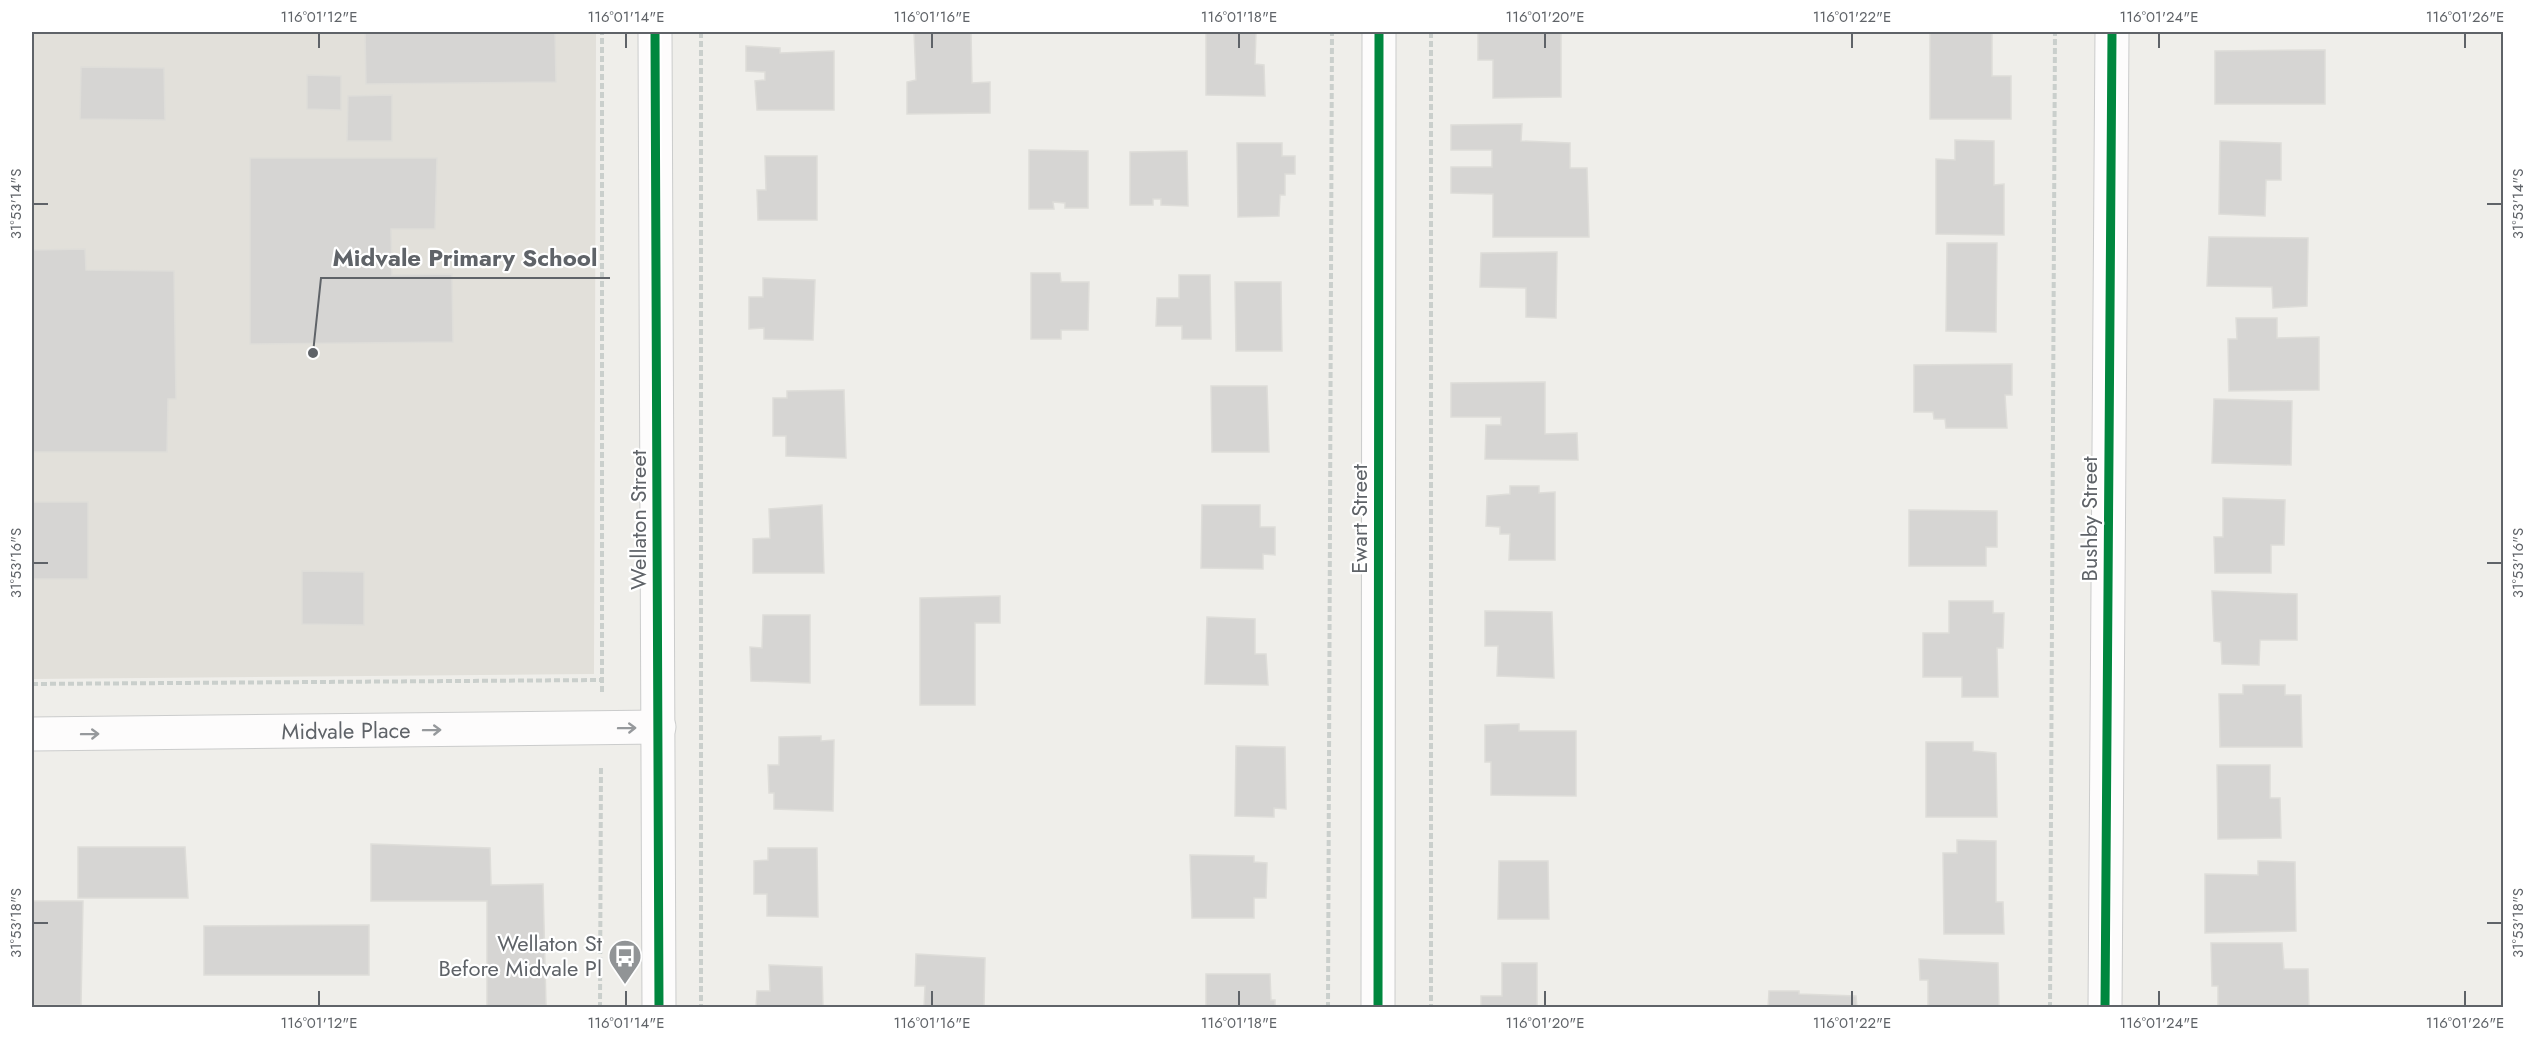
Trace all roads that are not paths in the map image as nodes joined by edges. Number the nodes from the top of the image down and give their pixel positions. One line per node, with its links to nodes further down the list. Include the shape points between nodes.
1 (655, 32): 4 (street, Wellaton Street)
2 (1379, 32): 7 (street, Ewart Street)
3 (2112, 32): 8 (street, Bushby Street)
4 (659, 727): 5 (street, Midvale Place, one-way to 4); 6 (street, Wellaton Street)
5 (32, 734)
6 (659, 1008)
7 (1378, 1008)
8 (2105, 1008)

